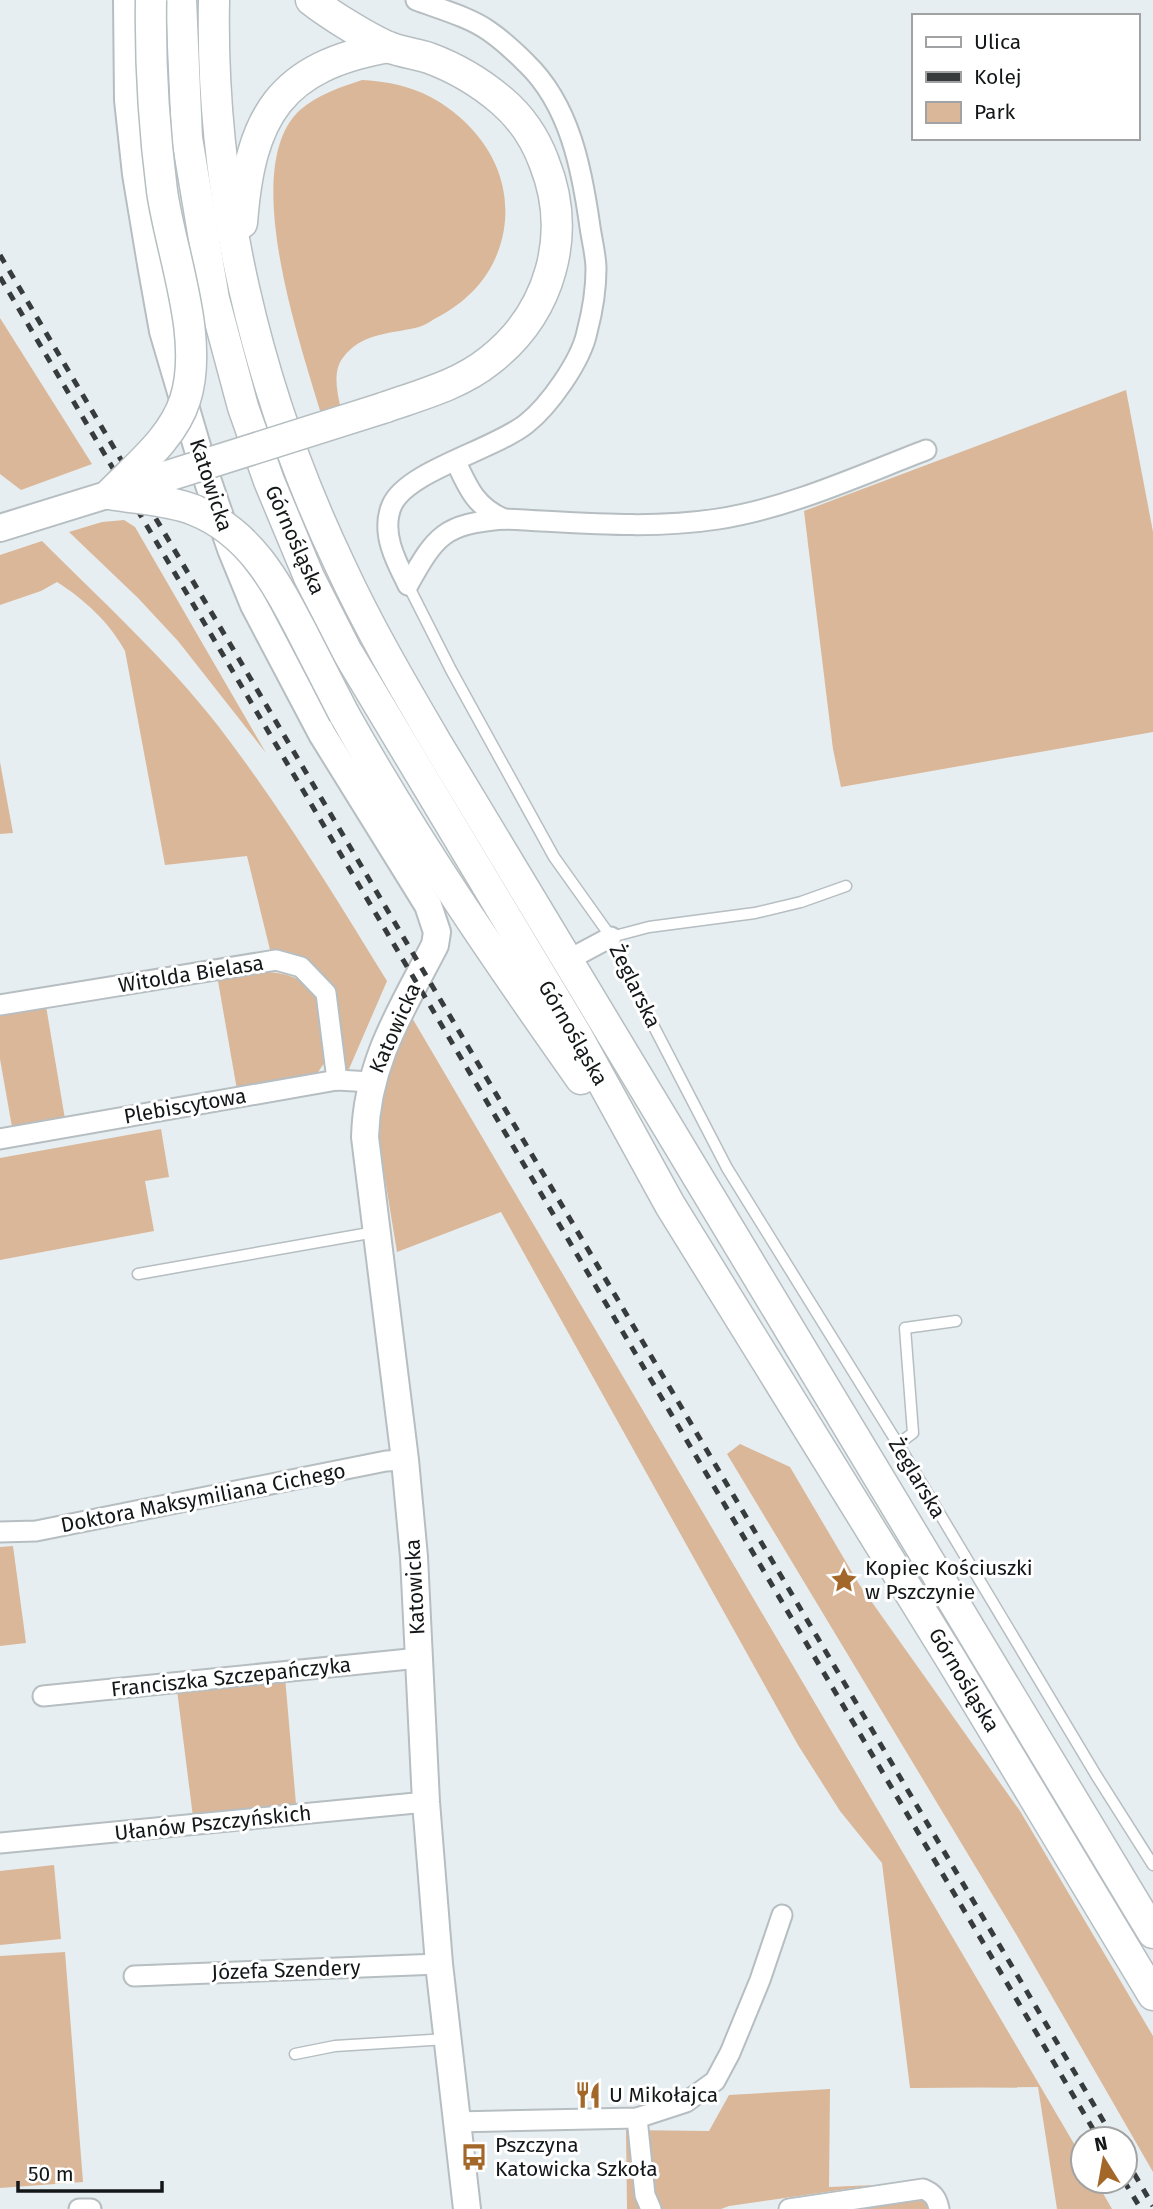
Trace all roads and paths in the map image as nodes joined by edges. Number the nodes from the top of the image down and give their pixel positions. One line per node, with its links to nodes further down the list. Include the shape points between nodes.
1 (127, 0): 20 (street, Katowicka, via 128,100 136,174 163,331 204,470 254,605 323,734 435,923 435,945 392,1027)
2 (151, 0): 11 (main road, bridge, via 152,85 162,189 191,339 191,373 185,401 169,430)
3 (181, 0): 22 (main road, Górnośląska, via 187,138 205,258 225,344 269,481 346,650 576,1034)
4 (214, 0): 8 (main road, Górnośląska, via 221,142)
5 (311, 0): 7 (main road)
6 (416, 0): 10 (street, via 488,30 527,64 551,95 570,135 583,179 596,268 587,335 550,398 526,424)
7 (388, 47): 8 (main road, via 333,61 303,77 275,105 253,155 242,228); 11 (main road, bridge, via 466,75 504,103 531,133 554,191 557,231 552,269 539,305 513,341 474,372 443,387)
8 (242, 274): 17 (main road, Górnośląska, via 288,439 339,564 419,714)
9 (926, 450): 12 (street, via 807,495 718,519 644,524)
10 (456, 462): 12 (street, via 471,493 488,512); 14 (street, via 406,486 391,506 389,541)
11 (110, 494): 13 (street); 22 (main road, bridge, via 192,509 222,523 254,552 432,861)
12 (503, 519): 14 (street, via 458,527 442,536 429,548)
13 (0, 528)
14 (408, 585): 16 (lane, Żeglarska, via 554,856)
15 (846, 887): 16 (lane, via 755,912)
16 (611, 937): 17 (street); 26 (lane, Żeglarska, via 727,1168)
17 (568, 960): 35 (main road, Górnośląska)
18 (0, 1005): 19 (street, Witolda Bielasa, via 276,960 301,967 326,993)
19 (337, 1080): 20 (street, Plebiscytowa); 21 (street, Plebiscytowa)
20 (371, 1082): 23 (street, Katowicka, via 365,1137)
21 (0, 1139)
22 (670, 1205): 38 (main road, Górnośląska)
23 (376, 1232): 24 (lane); 27 (street, Katowicka)
24 (138, 1274)
25 (956, 1321): 26 (lane, via 905,1328 913,1433)
26 (898, 1444): 33 (lane, Żeglarska)
27 (405, 1460): 28 (street, Doktora Maksymiliana Cichego, via 36,1531); 29 (street, Katowicka)
28 (0, 1531)
29 (419, 1658): 30 (street, Franciszka Szczepańczyka); 31 (street, Katowicka)
30 (43, 1696)
31 (426, 1802): 32 (street, Ułanów Pszczyńskich); 36 (street, Katowicka)
32 (0, 1843)
33 (1153, 1865)
34 (782, 1915): 41 (street, via 760,1980 715,2081 686,2102)
35 (1153, 1933)
36 (439, 1964): 37 (street, Józefa Szendery); 39 (street, Katowicka)
37 (134, 1976)
38 (1153, 1995)
39 (447, 2039): 40 (lane, via 335,2046); 42 (street, Katowicka)
40 (295, 2054)
41 (637, 2118): 42 (street); 44 (street, via 645,2195)
42 (456, 2122): 43 (street, Katowicka)
43 (467, 2209)
44 (651, 2209)
45 (789, 2209): 46 (street, via 923,2189 931,2192)
46 (939, 2209)

